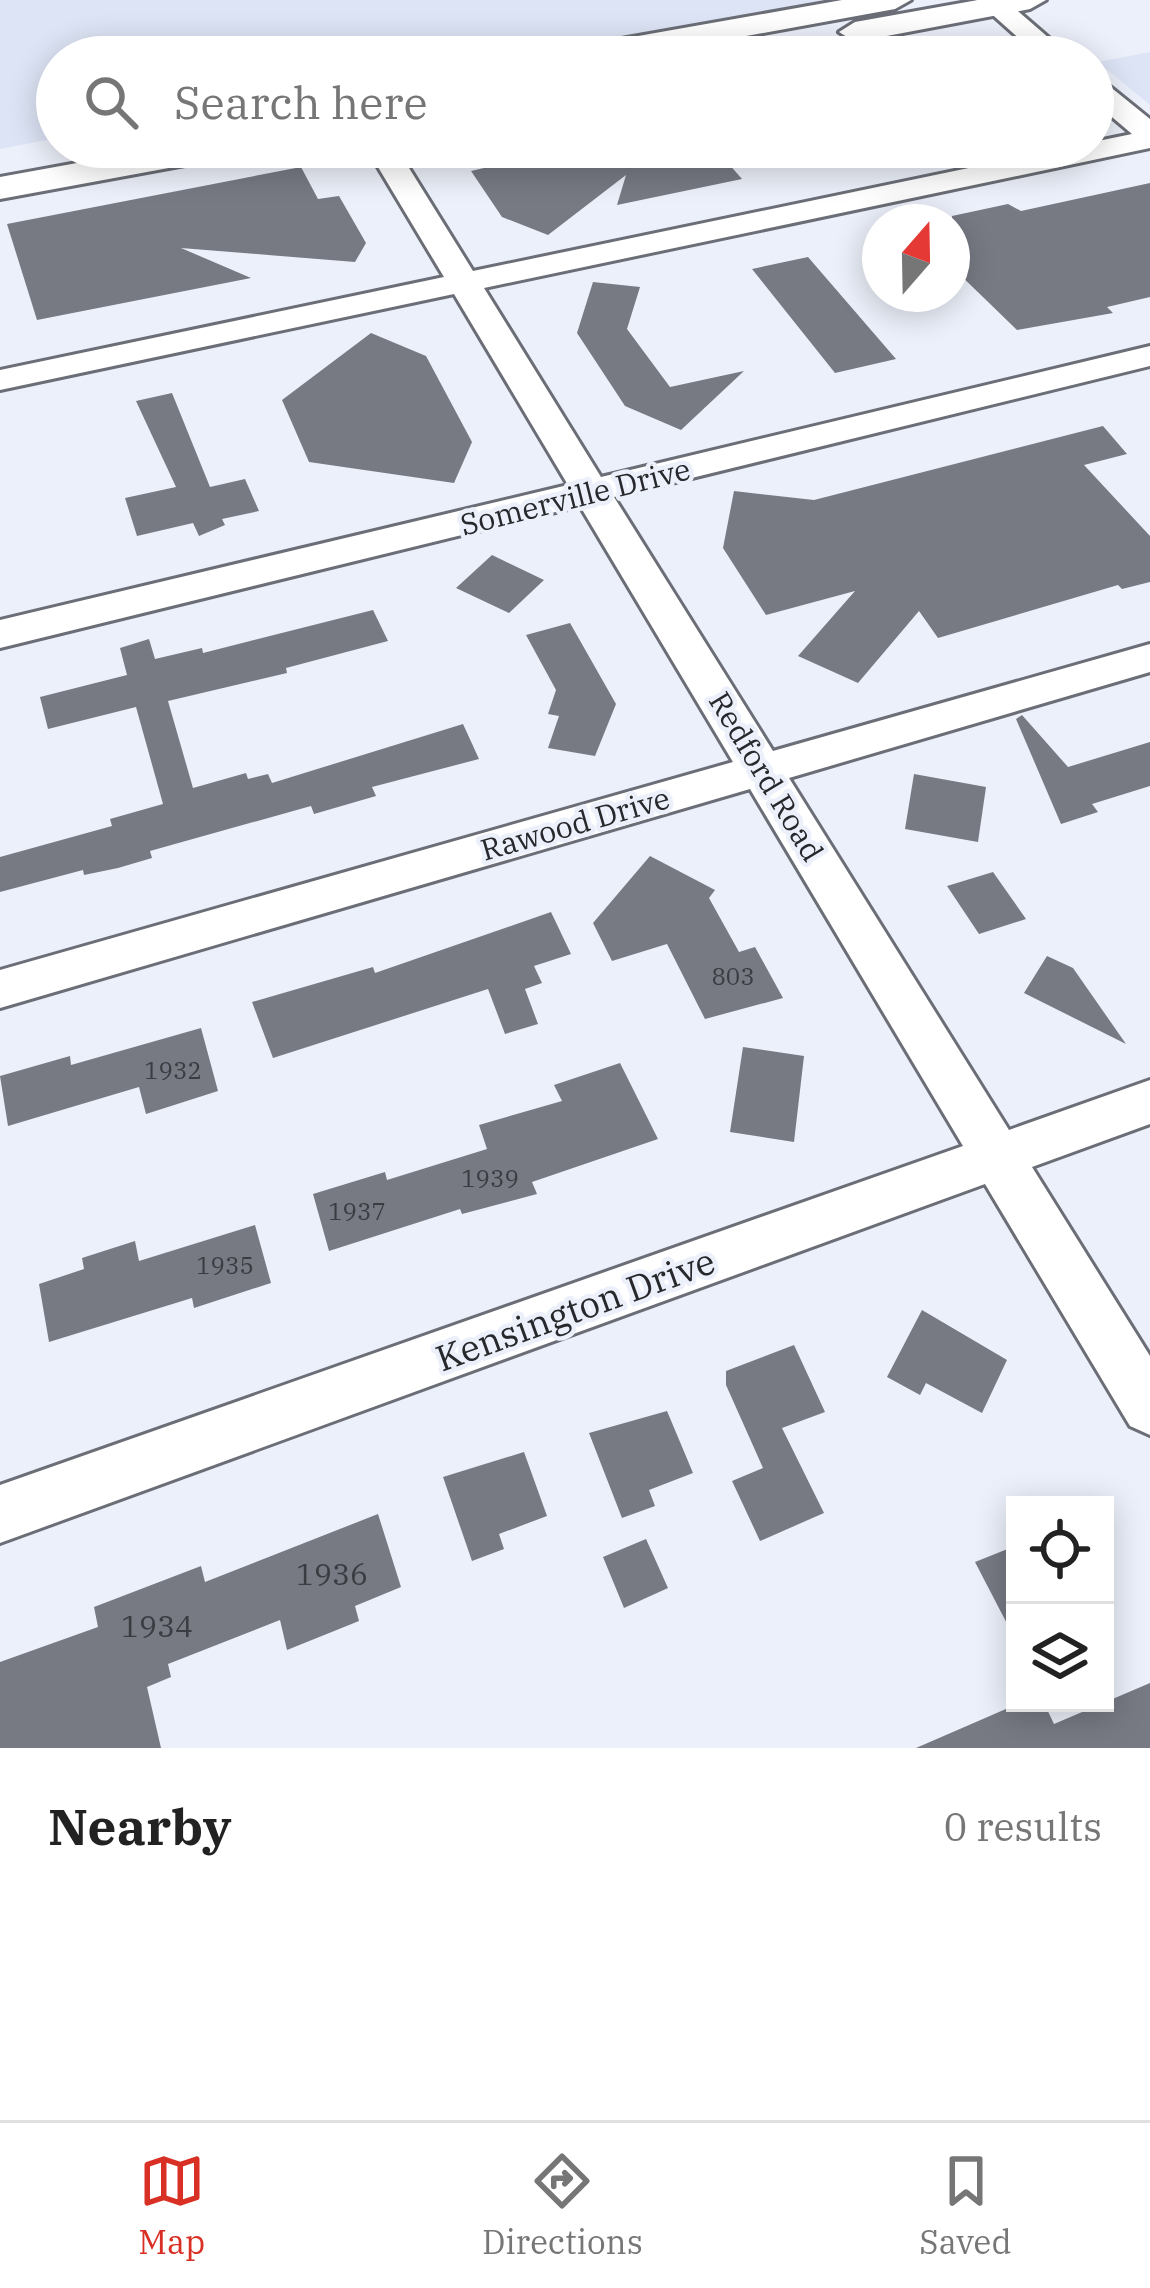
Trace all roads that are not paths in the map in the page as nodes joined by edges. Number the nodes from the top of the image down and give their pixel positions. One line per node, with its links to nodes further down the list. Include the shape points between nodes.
1 (895, 0): 4 (street)
2 (1030, 0): 3 (street)
3 (993, 3): 5 (street); 6 (street)
4 (694, 36)
5 (824, 36)
6 (1032, 36)
7 (1114, 105): 8 (street)
8 (1150, 137): 9 (street)
9 (1114, 145)
10 (36, 156): 11 (street)
11 (0, 163)
12 (109, 168): 15 (street)
13 (394, 168): 16 (street, Redford Road)
14 (1007, 168): 16 (street)
15 (0, 188)
16 (468, 285): 18 (street); 19 (street, Redford Road)
17 (1150, 356): 19 (street, Somerville Drive)
18 (0, 380)
19 (593, 491): 20 (street, Somerville Drive); 22 (street, Redford Road)
20 (0, 634)
21 (1150, 658): 22 (street, Rawood Drive)
22 (763, 769): 23 (street, Rawood Drive); 25 (street, Redford Road)
23 (0, 989)
24 (1150, 1102): 25 (street, Kensington Drive)
25 (998, 1158): 26 (street, Redford Road); 27 (street, Kensington Drive)
26 (1150, 1407)
27 (0, 1514)

